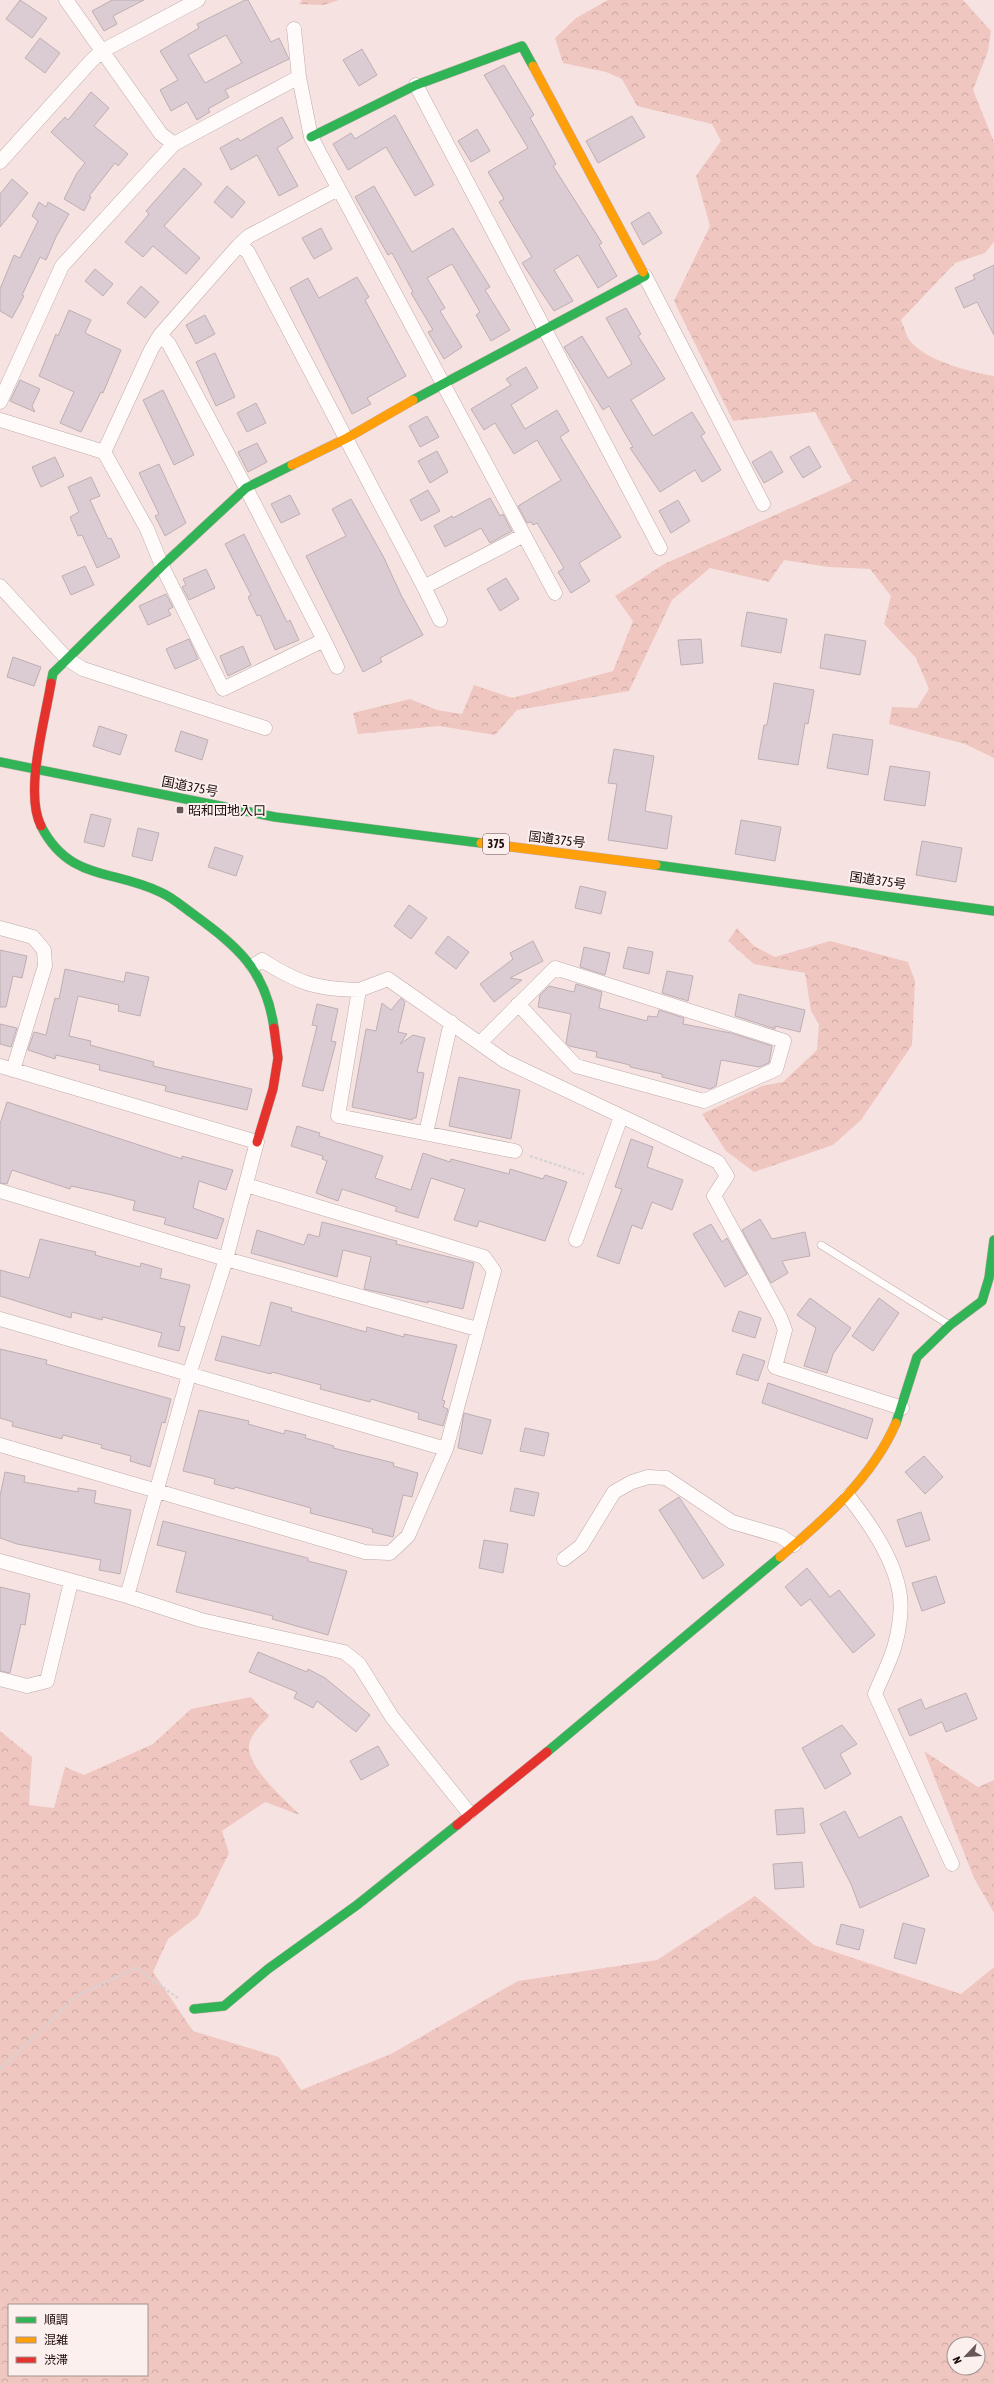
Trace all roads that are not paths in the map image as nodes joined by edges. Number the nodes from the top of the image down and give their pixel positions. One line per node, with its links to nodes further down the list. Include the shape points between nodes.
1 (66, 0): 4 (street)
2 (198, 0): 4 (street)
3 (294, 29): 5 (street)
4 (102, 51): 8 (street, via 161,134); 9 (street)
5 (299, 77): 7 (street); 8 (street)
6 (416, 85): 7 (main road); 12 (main road, via 522,46); 13 (street)
7 (310, 137): 10 (street)
8 (174, 144): 16 (street, via 62,266)
9 (0, 162)
10 (338, 189): 11 (street, via 249,236); 15 (street)
11 (239, 245): 14 (street); 18 (street, via 248,252)
12 (645, 276): 13 (main road); 21 (street)
13 (544, 330): 15 (main road); 23 (street)
14 (160, 335): 19 (street); 20 (street, via 168,344)
15 (441, 384): 18 (main road); 22 (street)
16 (0, 402)
17 (0, 420): 19 (street)
18 (347, 438): 20 (main road); 26 (street)
19 (104, 452): 24 (street, via 147,529)
20 (246, 488): 24 (main road); 29 (street)
21 (764, 504)
22 (524, 535): 26 (street); 27 (street)
23 (660, 548)
24 (162, 566): 29 (street, via 223,689); 30 (main road)
25 (0, 586): 30 (street)
26 (424, 587): 28 (street)
27 (555, 593)
28 (440, 620)
29 (324, 640): 31 (street)
30 (67, 659): 32 (street, via 83,669); 34 (main road, via 53,673)
31 (337, 667)
32 (265, 728)
33 (0, 762): 34 (main road, 国道375号 / 375)
34 (36, 769): 35 (main road, 国道375号 / 375, via 275,817 690,868); 37 (main road, via 33,800 39,822 49,842 64,858 80,866 161,892 226,938)
35 (994, 911)
36 (0, 928): 42 (street, via 33,937 44,950 45,966)
37 (253, 966): 38 (street, via 262,960 284,974 316,987); 45 (main road, via 271,1006 278,1058 274,1089)
38 (359, 990): 40 (street, via 388,979); 44 (street, via 338,1116)
39 (518, 1004): 39 (street, via 576,1066 704,1101 776,1070 784,1041 555,968); 41 (street)
40 (451, 1022): 41 (street); 44 (street)
41 (480, 1043): 43 (street, via 505,1060)
42 (6, 1068): 45 (street)
43 (621, 1117): 49 (street); 57 (street, via 718,1162 727,1176 714,1196 780,1318 784,1330 775,1367)
44 (426, 1133): 46 (street)
45 (257, 1142): 47 (street)
46 (515, 1151)
47 (246, 1185): 52 (street); 55 (street, via 484,1257 494,1271)
48 (0, 1191): 52 (street)
49 (576, 1240)
50 (994, 1240): 54 (main road, via 989,1278 982,1301)
51 (821, 1245): 54 (lane)
52 (226, 1259): 55 (street); 56 (street)
53 (0, 1319): 56 (street)
54 (950, 1325): 57 (main road, via 917,1357)
55 (477, 1329): 59 (street)
56 (189, 1375): 59 (street); 60 (street)
57 (902, 1408): 61 (main road, via 887,1443)
58 (0, 1445): 60 (street)
59 (446, 1449): 60 (street, via 408,1536 390,1552 365,1552)
60 (157, 1491): 66 (street)
61 (848, 1496): 62 (main road); 69 (street, via 865,1517 891,1566 899,1590 898,1626 894,1648 875,1694)
62 (794, 1545): 63 (street, via 780,1536 732,1522 666,1478 648,1477 614,1492 582,1546); 68 (main road, via 604,1706)
63 (564, 1559)
64 (0, 1561): 65 (street)
65 (71, 1582): 66 (street); 67 (street, via 47,1680 27,1686)
66 (127, 1596): 68 (street, via 200,1620 344,1652 359,1664 392,1717)
67 (0, 1679)
68 (469, 1813): 70 (main road, via 356,1905 224,2006)
69 (952, 1864)
70 (194, 2009)

